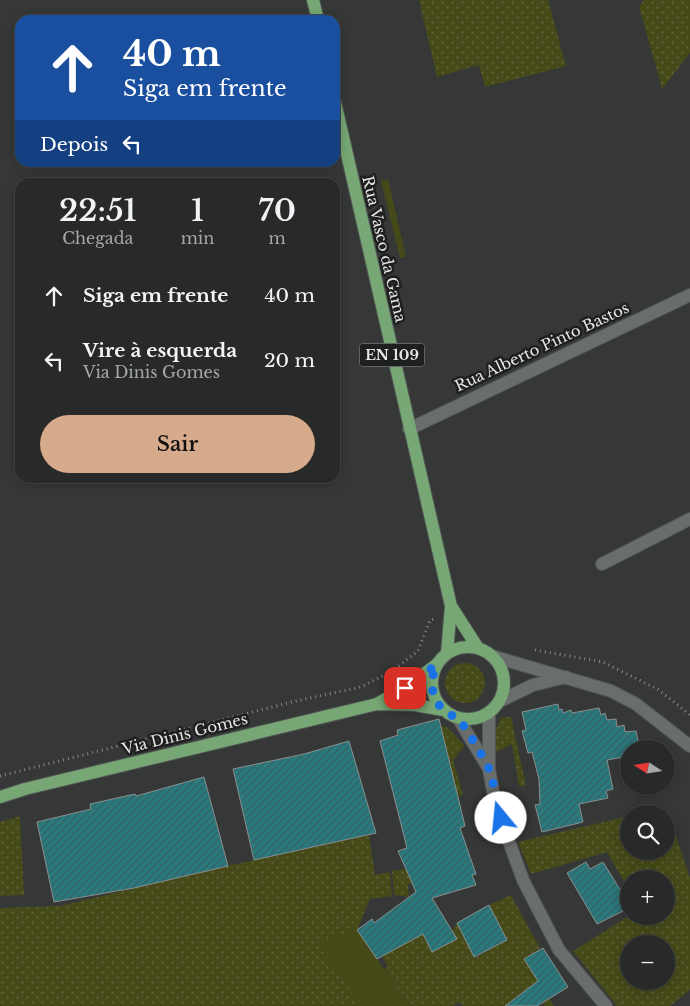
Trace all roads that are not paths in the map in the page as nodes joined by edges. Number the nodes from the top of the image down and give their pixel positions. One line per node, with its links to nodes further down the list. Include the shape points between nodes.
1 (313, 0): 2 (main road)
2 (317, 15)
3 (340, 124): 5 (main road, Rua Vasco da Gama / EN 109)
4 (690, 295): 5 (main road, Rua Alberto Pinto Bastos)
5 (409, 429): 8 (main road, Rua Vasco da Gama / EN 109)
6 (690, 519): 7 (main road)
7 (602, 564)
8 (451, 606): 9 (main road, Rua Vasco da Gama / EN 109); 10 (main road, Rua Vasco da Gama / EN 109)
9 (478, 648): 10 (main road, via 467,646); 11 (main road, EN 109)
10 (447, 653): 12 (main road)
11 (492, 656): 13 (main road); 14 (main road, via 504,677)
12 (436, 665): 15 (main road, Via Dinis Gomes); 16 (main road, via 432,689)
13 (566, 677): 14 (main road, via 533,685); 19 (main road, via 611,691 636,704)
14 (500, 701): 17 (main road)
15 (377, 704): 16 (main road, Via Dinis Gomes); 21 (main road, Via Dinis Gomes)
16 (444, 710): 18 (main road)
17 (489, 713): 18 (main road, via 480,718); 20 (main road)
18 (458, 718): 20 (main road)
19 (690, 746)
20 (489, 769): 22 (main road, via 495,803 523,880 559,950)
21 (0, 797)
22 (606, 1006)

